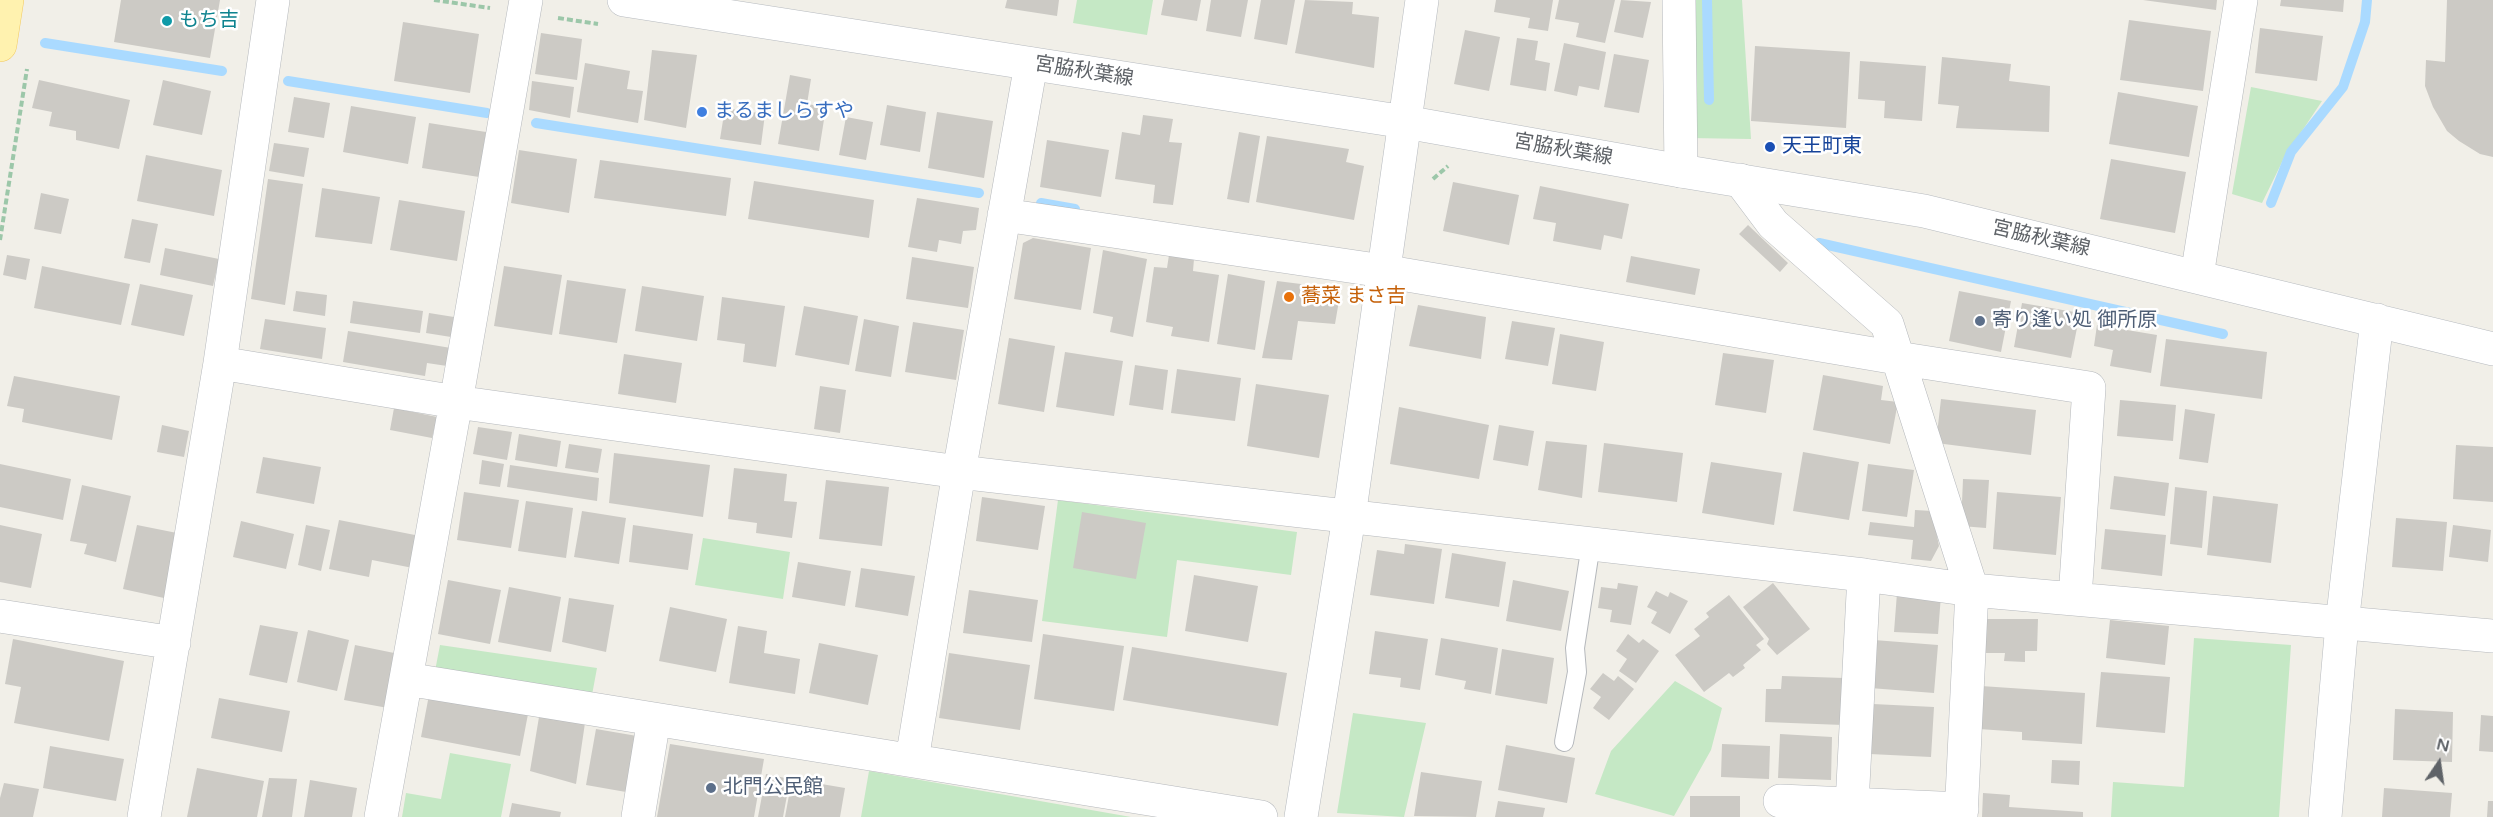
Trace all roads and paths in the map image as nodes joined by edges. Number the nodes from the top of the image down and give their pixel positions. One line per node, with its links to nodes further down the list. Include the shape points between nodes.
1 (7, 0): 8 (main road)
2 (273, 0): 22 (street)
3 (526, 0): 23 (street)
4 (624, 0): 9 (street, 宮脇秋葉線)
5 (1422, 0): 10 (street)
6 (1679, 0): 12 (street)
7 (2241, 0): 18 (street)
8 (14, 51): 16 (path)
9 (1031, 64): 10 (street, 宮脇秋葉線); 15 (street)
10 (1405, 122): 12 (street, 宮脇秋葉線); 17 (street)
11 (1456, 159): 14 (path)
12 (1681, 171): 13 (street, 宮脇秋葉線)
13 (1740, 180): 18 (street, 宮脇秋葉線, via 1924,211); 21 (street, via 1773,224 1887,324)
14 (1429, 182)
15 (1004, 215): 17 (street); 24 (street)
16 (0, 240)
17 (1383, 271): 21 (street); 25 (street)
18 (2198, 276): 19 (street, 宮脇秋葉線)
19 (2377, 320): 20 (street, 宮脇秋葉線); 31 (street)
20 (2493, 349)
21 (1897, 358): 28 (street); 29 (street, via 2089,388)
22 (220, 363): 23 (street); 33 (street)
23 (456, 402): 24 (street); 34 (street)
24 (958, 472): 25 (street); 37 (street)
25 (1349, 517): 26 (street); 45 (street)
26 (1591, 544): 27 (street); 36 (lane, via 1575,648 1575,688)
27 (1864, 575): 28 (street); 39 (street)
28 (1972, 590): 29 (street); 40 (street)
29 (2075, 598): 31 (street)
30 (0, 616): 33 (street)
31 (2342, 624): 32 (street); 46 (street)
32 (2493, 636)
33 (174, 643): 41 (street)
34 (406, 679): 35 (street); 42 (street)
35 (654, 719): 37 (street); 43 (street)
36 (1564, 741)
37 (912, 760): 44 (street)
38 (1780, 801): 39 (street)
39 (1852, 804): 40 (street)
40 (1962, 813)
41 (144, 817)
42 (381, 817)
43 (638, 817)
44 (1261, 817)
45 (1301, 817)
46 (2325, 817)

